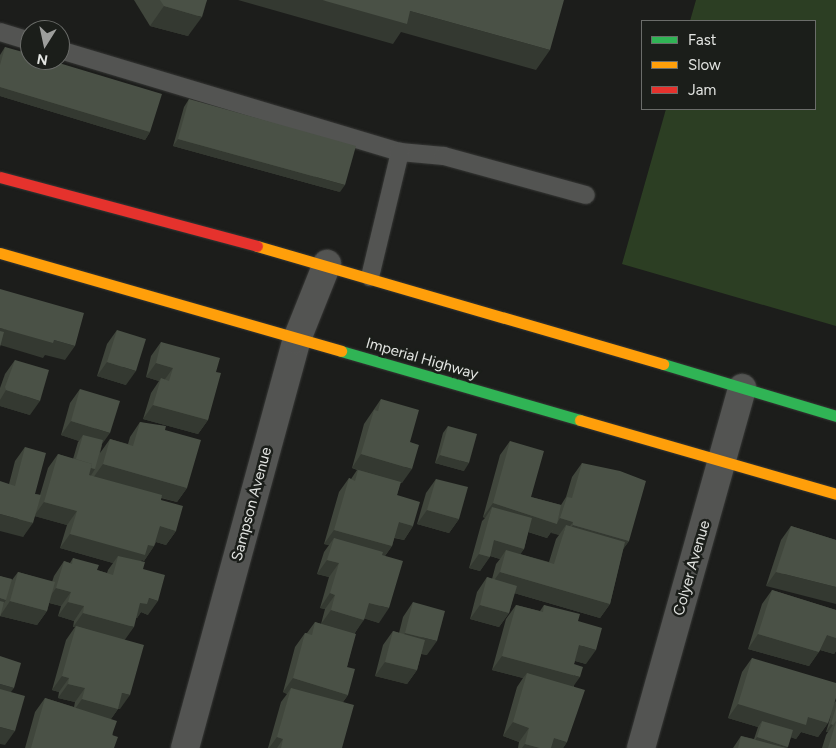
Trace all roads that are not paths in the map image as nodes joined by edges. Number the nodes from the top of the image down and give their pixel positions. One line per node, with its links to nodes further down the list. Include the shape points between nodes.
1 (0, 32): 2 (lane)
2 (20, 38)
3 (70, 53): 4 (lane)
4 (400, 152): 6 (lane, via 444,156); 9 (lane)
5 (0, 177): 8 (main road)
6 (586, 195)
7 (0, 253): 10 (main road, Imperial Highway)
8 (327, 264): 9 (main road); 10 (street, Sampson Avenue)
9 (370, 277): 11 (main road)
10 (297, 339): 13 (main road, Imperial Highway); 15 (street, Sampson Avenue)
11 (742, 388): 12 (main road); 13 (street, Colyer Avenue)
12 (836, 416)
13 (722, 461): 14 (main road, Imperial Highway); 16 (street, Colyer Avenue)
14 (836, 494)
15 (186, 748)
16 (641, 748)

